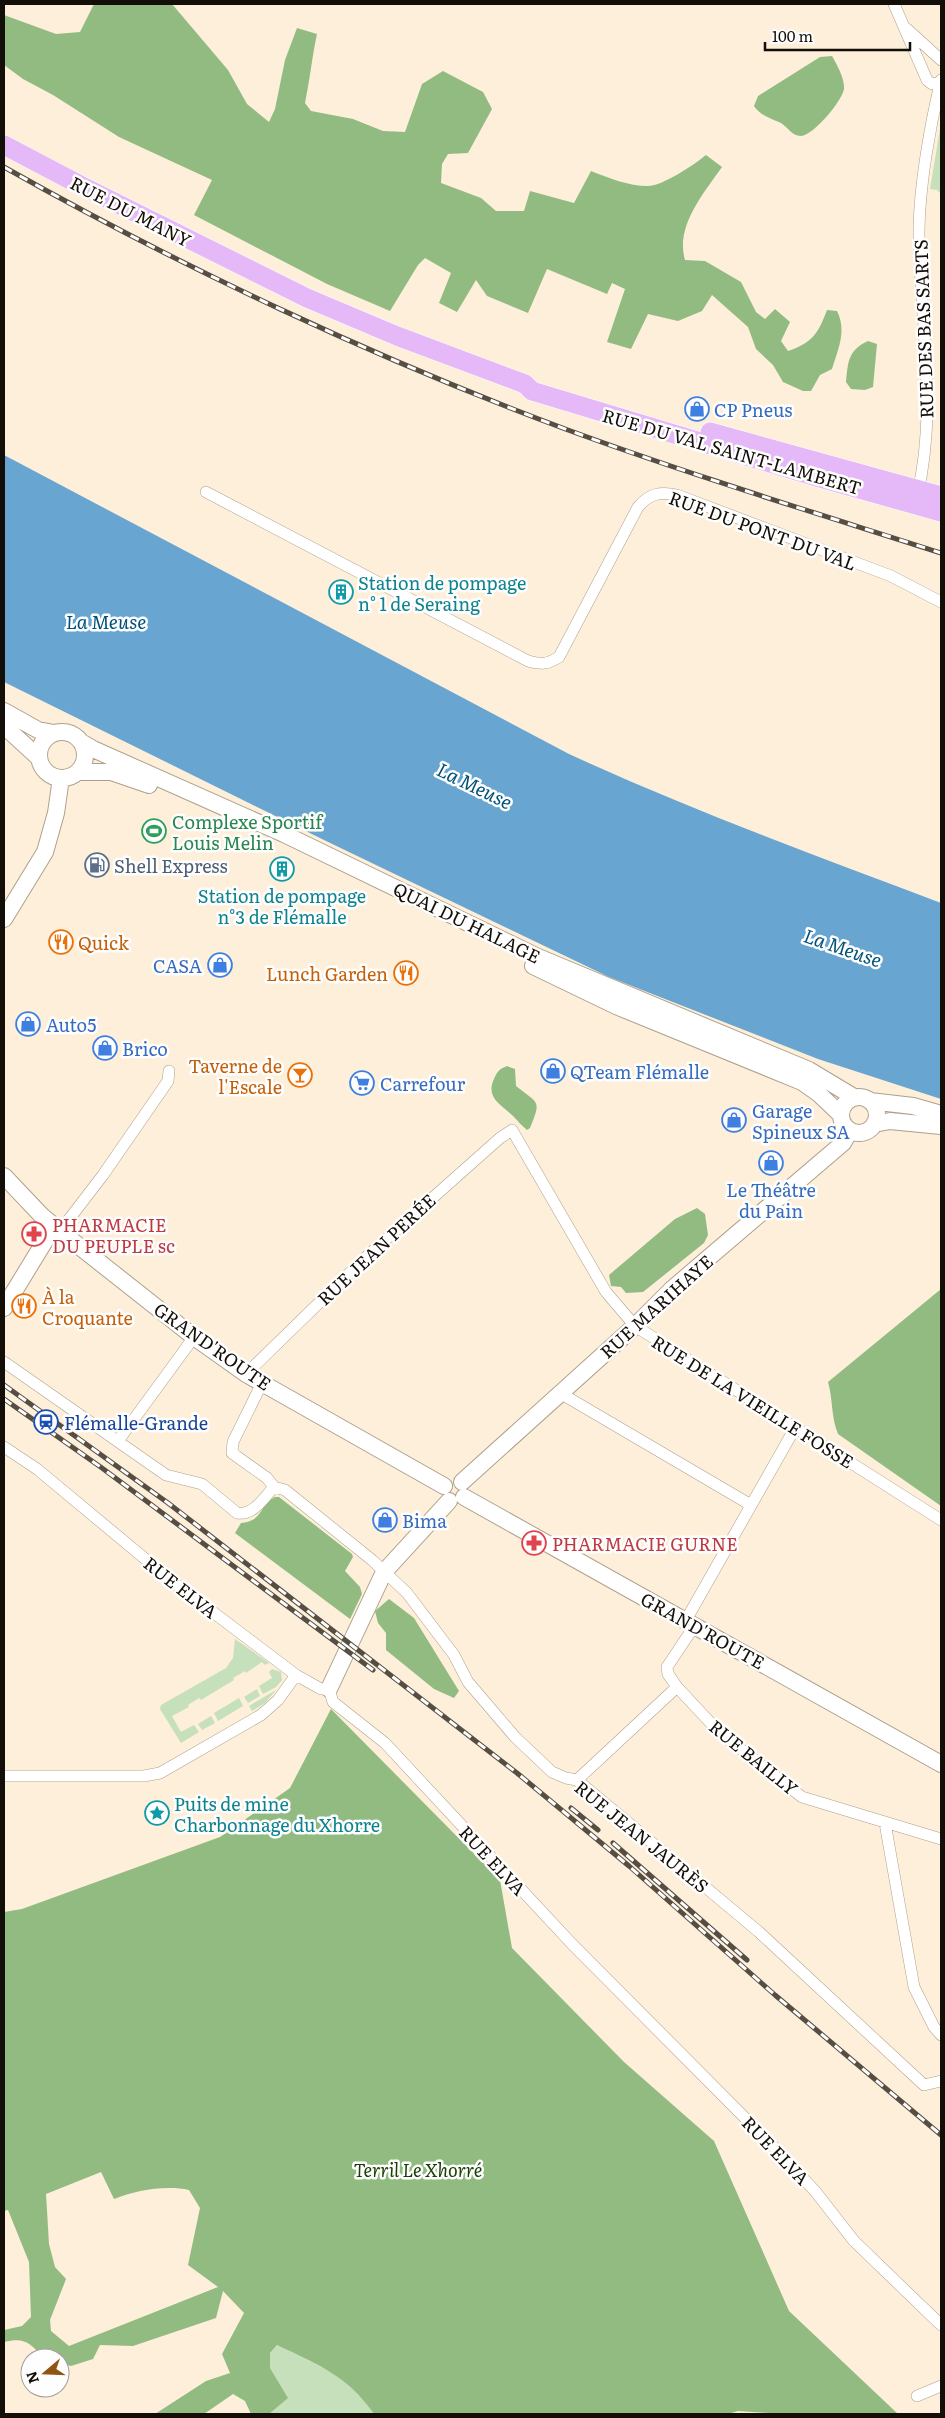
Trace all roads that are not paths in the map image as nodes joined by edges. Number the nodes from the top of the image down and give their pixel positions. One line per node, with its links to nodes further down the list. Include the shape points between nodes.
1 (894, 4): 2 (street)
2 (904, 27): 3 (street); 4 (street, via 927,80 932,84)
3 (941, 60)
4 (941, 81): 9 (street, RUE DES BAS SARTS, via 920,210 927,409 922,477)
5 (4, 145): 6 (main road, RUE DU MANY)
6 (259, 275): 9 (main road, RUE DU VAL SAINT-LAMBERT, via 373,327 525,384 532,391 816,477)
7 (206, 492): 11 (street, RUE DU PONT DU VAL, via 539,665 559,657 638,507 645,499 666,492 891,576)
8 (941, 496): 9 (main road, RUE DU VAL SAINT-LAMBERT)
9 (917, 497): 10 (main road, RUE DU VAL SAINT-LAMBERT)
10 (941, 512)
11 (941, 602)
12 (4, 711): 14 (main road, QUAI DU HALAGE, via 38,730)
13 (4, 726): 16 (main road)
14 (54, 733): 15 (main road, QUAI DU HALAGE, via 69,733); 16 (main road, via 42,742)
15 (81, 742): 17 (main road, via 85,755); 21 (main road, QUAI DU HALAGE, via 284,834 538,957 809,1070)
16 (39, 758): 18 (main road, via 49,774)
17 (78, 772): 18 (main road, QUAI DU HALAGE); 23 (main road, QUAI DU HALAGE, via 99,770 129,777 274,840 616,1006 802,1082)
18 (61, 778): 19 (main road, via 56,813 45,852)
19 (4, 919)
20 (169, 1071): 30 (street, via 168,1082 103,1174)
21 (854, 1097): 22 (main road); 23 (main road, via 846,1101)
22 (870, 1101): 24 (main road, via 913,1106); 25 (main road, via 876,1109)
23 (840, 1114): 28 (main road)
24 (941, 1114)
25 (874, 1124): 26 (main road, via 890,1121); 28 (main road, via 861,1133)
26 (941, 1126)
27 (512, 1130): 32 (street, RUE DE LA VIEILLE FOSSE, via 606,1292); 35 (street, RUE JEAN PERÉE, via 406,1220)
28 (850, 1131): 32 (main road, RUE MARIHAYE, via 843,1143 672,1289)
29 (4, 1176): 30 (main road, GRAND'ROUTE)
30 (57, 1228): 31 (main road); 33 (main road, GRAND'ROUTE)
31 (4, 1308)
32 (636, 1326): 37 (main road, RUE MARIHAYE); 38 (street, RUE DE LA VIEILLE FOSSE)
33 (194, 1337): 35 (main road, GRAND'ROUTE); 39 (street)
34 (4, 1362): 39 (street)
35 (246, 1374): 36 (main road, GRAND'ROUTE)
36 (262, 1383): 41 (street, RUE JEAN JAURÈS, via 233,1442 232,1453 267,1478); 42 (main road, GRAND'ROUTE)
37 (560, 1393): 42 (main road, RUE MARIHAYE); 43 (street)
38 (795, 1428): 43 (street); 44 (street, RUE DE LA VIEILLE FOSSE)
39 (118, 1441): 41 (street, via 166,1476 202,1484 237,1513 250,1512)
40 (4, 1447): 47 (street, RUE ELVA, via 30,1464 166,1576)
41 (274, 1488): 45 (street, RUE JEAN JAURÈS, via 285,1490)
42 (455, 1492): 45 (main road, RUE MARIHAYE); 46 (main road, GRAND'ROUTE)
43 (751, 1505): 46 (street)
44 (941, 1520)
45 (384, 1572): 49 (main road, RUE MARIHAYE); 52 (street, RUE JEAN JAURÈS, via 407,1593 432,1624 468,1682 515,1737 552,1772)
46 (690, 1622): 48 (street, RUE BAILLY, via 667,1667); 50 (main road, GRAND'ROUTE)
47 (296, 1675): 49 (street, RUE ELVA, via 321,1689); 51 (street, via 278,1700 261,1715 160,1773 144,1776)
48 (677, 1687): 52 (street); 53 (street, RUE BAILLY, via 720,1733 788,1788 802,1797)
49 (329, 1689): 57 (street, RUE ELVA, via 333,1702 385,1743 572,1944 771,2144 815,2191 854,2241)
50 (941, 1764)
51 (4, 1776)
52 (577, 1780): 56 (street, RUE JEAN JAURÈS, via 759,1932 924,2084)
53 (885, 1823): 54 (street, RUE BAILLY); 55 (street, via 914,1987)
54 (941, 1839)
55 (941, 2035)
56 (941, 2081)
57 (941, 2325)
58 (941, 2386): 59 (street)
59 (917, 2396)

